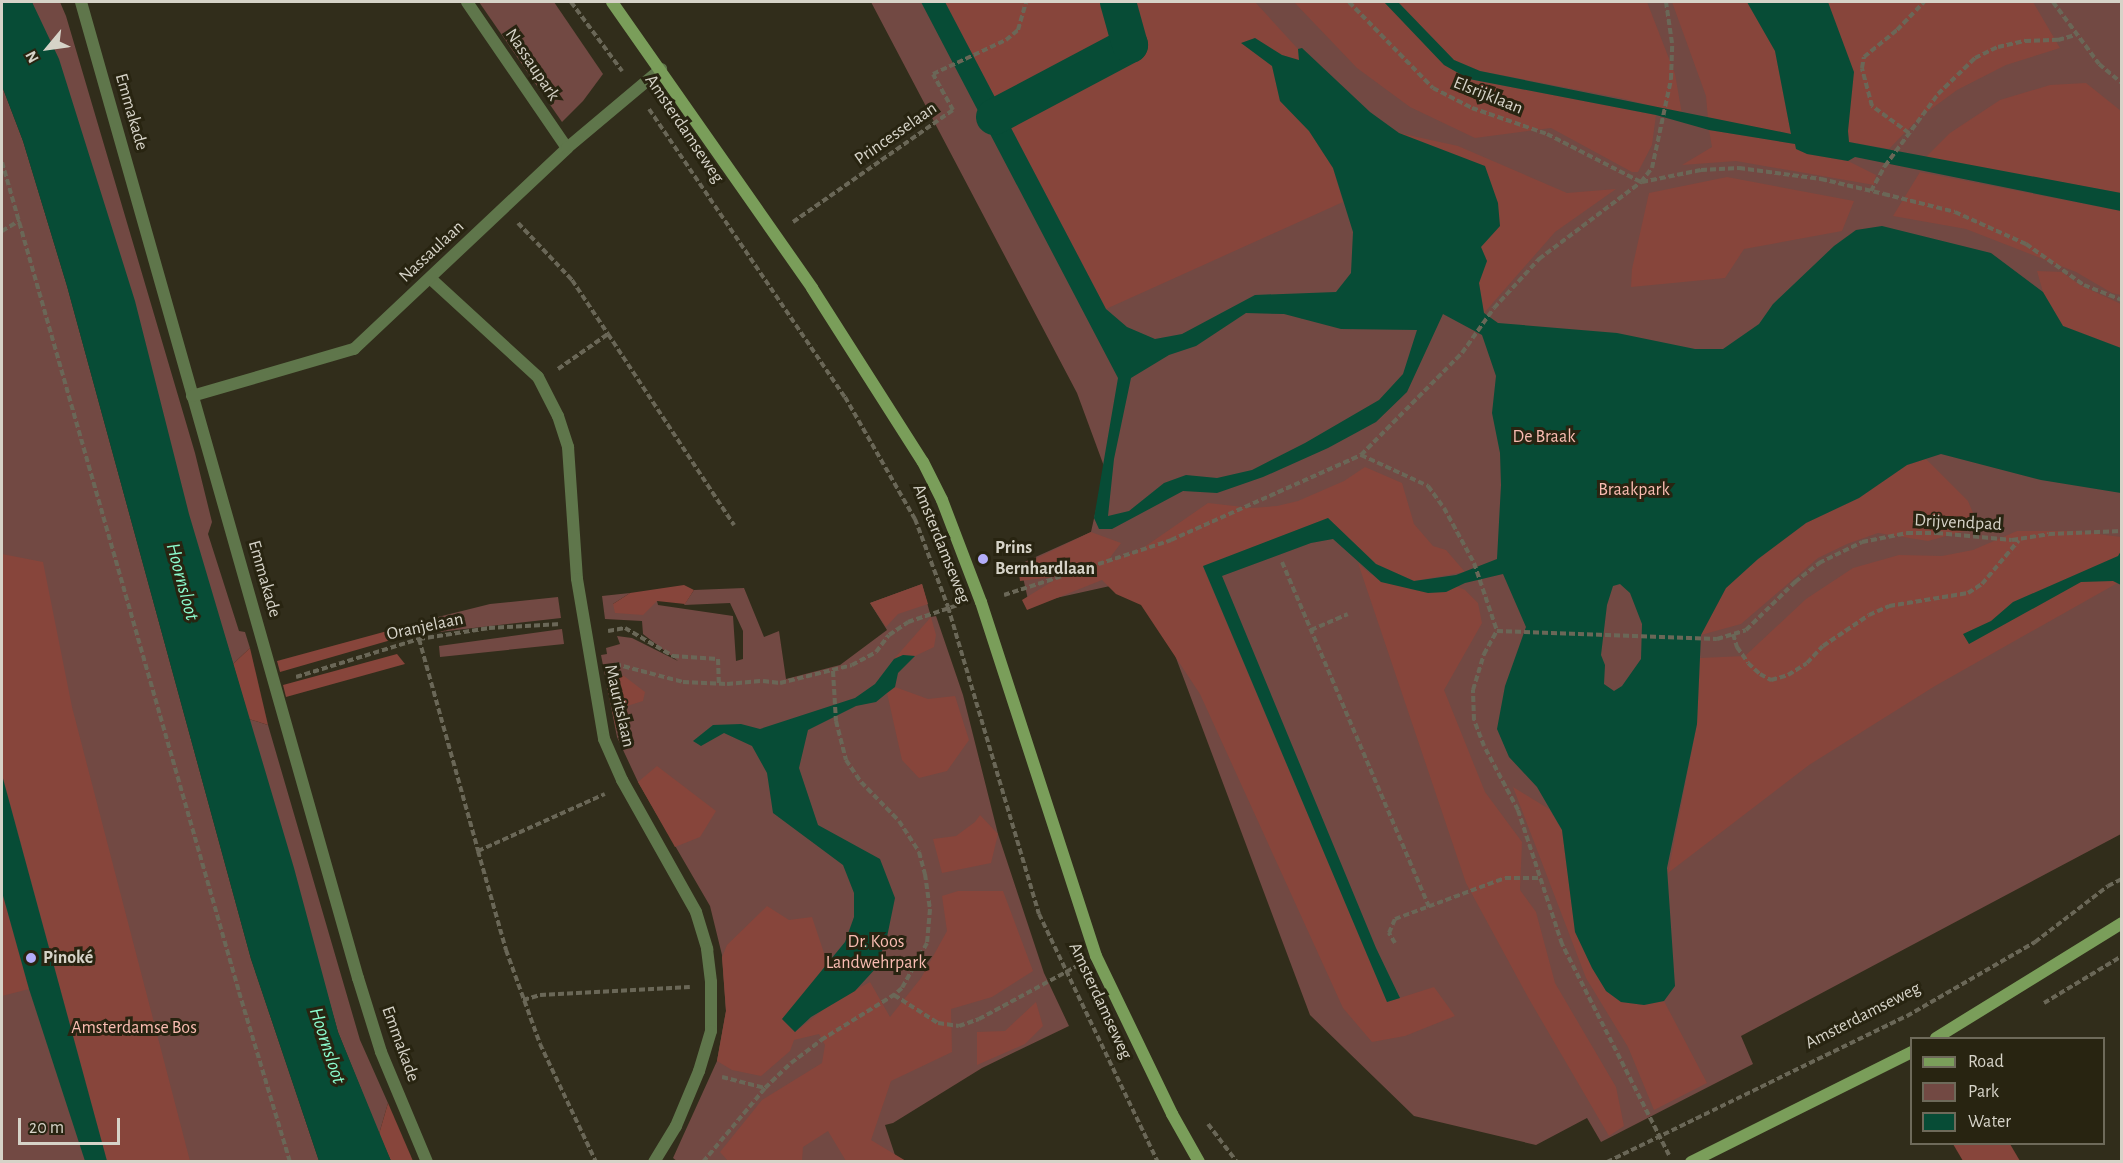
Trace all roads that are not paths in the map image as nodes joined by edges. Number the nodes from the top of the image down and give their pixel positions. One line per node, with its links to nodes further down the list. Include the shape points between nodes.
1 (81, 2): 7 (street, Emmakade)
2 (467, 2): 5 (street, Nassaupark)
3 (612, 2): 4 (main road, Amsterdamseweg)
4 (661, 69): 5 (street, Nassaulaan); 13 (main road, Amsterdamseweg, via 775,234 923,462 942,500 981,602 1096,956 1172,1114)
5 (567, 148): 6 (street, Nassaulaan)
6 (431, 279): 7 (street, Nassaulaan, via 354,349); 12 (street, Mauritslaan, via 540,381 558,416 568,447 577,579 604,739 625,785 696,912 707,949 711,1030 676,1126)
7 (192, 396): 11 (street, Emmakade, via 381,1052)
8 (2121, 923): 9 (main road)
9 (1938, 1037)
10 (1910, 1052): 14 (main road)
11 (427, 1161)
12 (654, 1161)
13 (1199, 1161)
14 (1691, 1161)

